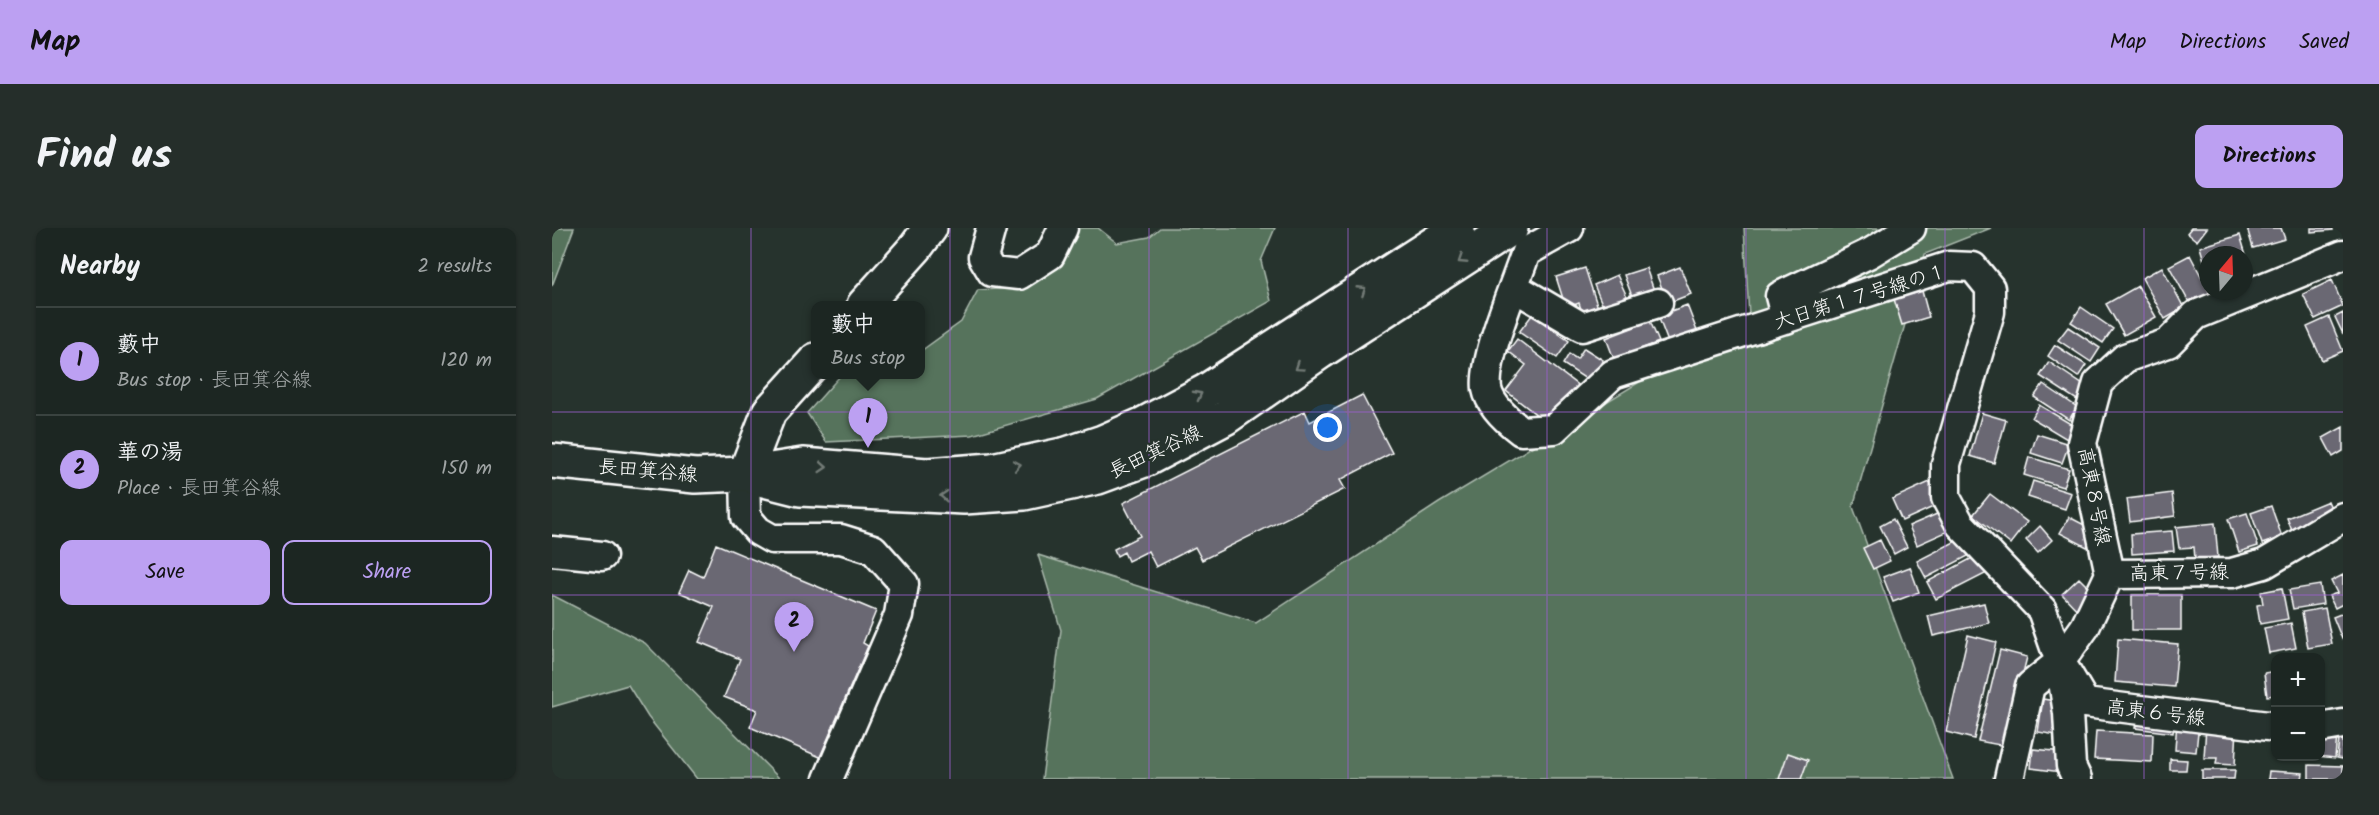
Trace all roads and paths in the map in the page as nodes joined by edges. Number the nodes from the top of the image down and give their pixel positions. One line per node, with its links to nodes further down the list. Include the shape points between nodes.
1 (930, 228): 10 (street)
2 (991, 228): 3 (street, via 983,256 992,273 1019,275 1050,255)
3 (1063, 228)
4 (1458, 228): 15 (street, 長田箕谷線, one-way to 4, via 803,465 927,475 971,472 1032,462 1102,442 1206,391)
5 (1511, 228): 15 (street, 長田箕谷線, one-way to 15, via 1225,418 1147,459 1098,477 1024,492 963,497 800,489)
6 (1569, 228): 9 (street, via 1526,252)
7 (1911, 228): 12 (street, via 1870,253 1780,296)
8 (2343, 255): 19 (street, 高東８号線, via 2196,315 2168,344 2125,358 2098,383 2082,443)
9 (1514, 287): 11 (street, via 1582,327); 12 (street, 大日第１７号線の１, via 1488,363 1487,391 1503,417 1521,431 1554,429 1613,374)
10 (868, 301)
11 (1658, 303)
12 (1786, 319): 20 (street, 大日第１７号線の１, via 1949,266 1973,267 1990,288 1990,312 1946,464 1946,498 1960,524 2042,610)
13 (811, 366): 15 (street, via 769,412)
14 (552, 461): 15 (street, 長田箕谷線, via 695,476)
15 (745, 474): 24 (street, via 746,517 758,531 771,539 841,539 873,549 904,584 899,615)
16 (2343, 517): 19 (street, 高東７号線, via 2264,564 2232,573)
17 (552, 551): 18 (street)
18 (602, 556)
19 (2110, 574): 20 (street, 高東８号線, via 2085,627)
20 (2060, 662): 22 (street, 高東６号線, via 2085,703); 25 (street, 高東８号線, via 2030,686); 26 (street, 大日第１７号線の１, via 2071,766)
21 (2343, 724): 23 (street)
22 (2271, 726)
23 (2325, 727)
24 (828, 779)
25 (2009, 779)
26 (2077, 779)

